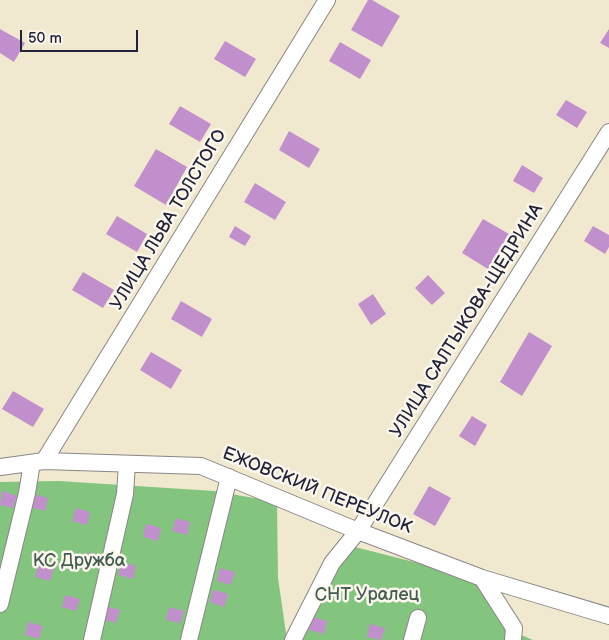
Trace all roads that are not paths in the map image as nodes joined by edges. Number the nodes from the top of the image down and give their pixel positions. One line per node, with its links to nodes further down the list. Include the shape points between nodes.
1 (327, 0): 3 (street, УЛИЦА ЛЬВА ТОЛСТОГО)
2 (609, 132): 7 (street, УЛИЦА САЛТЫКОВА-ЩЕДРИНА)
3 (38, 462): 4 (street, ЕЖОВСКИЙ ПЕРЕУЛОК); 5 (street, ЕЖОВСКИЙ ПЕРЕУЛОК); 9 (street)
4 (127, 464): 6 (street, ЕЖОВСКИЙ ПЕРЕУЛОК, via 201,466); 12 (street, via 125,494)
5 (0, 468)
6 (229, 477): 7 (street, ЕЖОВСКИЙ ПЕРЕУЛОК); 13 (street)
7 (358, 531): 8 (street, ЕЖОВСКИЙ ПЕРЕУЛОК); 14 (street, УЛИЦА САЛТЫКОВА-ЩЕДРИНА, via 332,563)
8 (482, 578): 10 (street, ЕЖОВСКИЙ ПЕРЕУЛОК); 16 (street, via 514,628)
9 (0, 604)
10 (609, 616)
11 (418, 618): 15 (street)
12 (92, 640)
13 (189, 640)
14 (293, 640)
15 (412, 640)
16 (513, 640)

